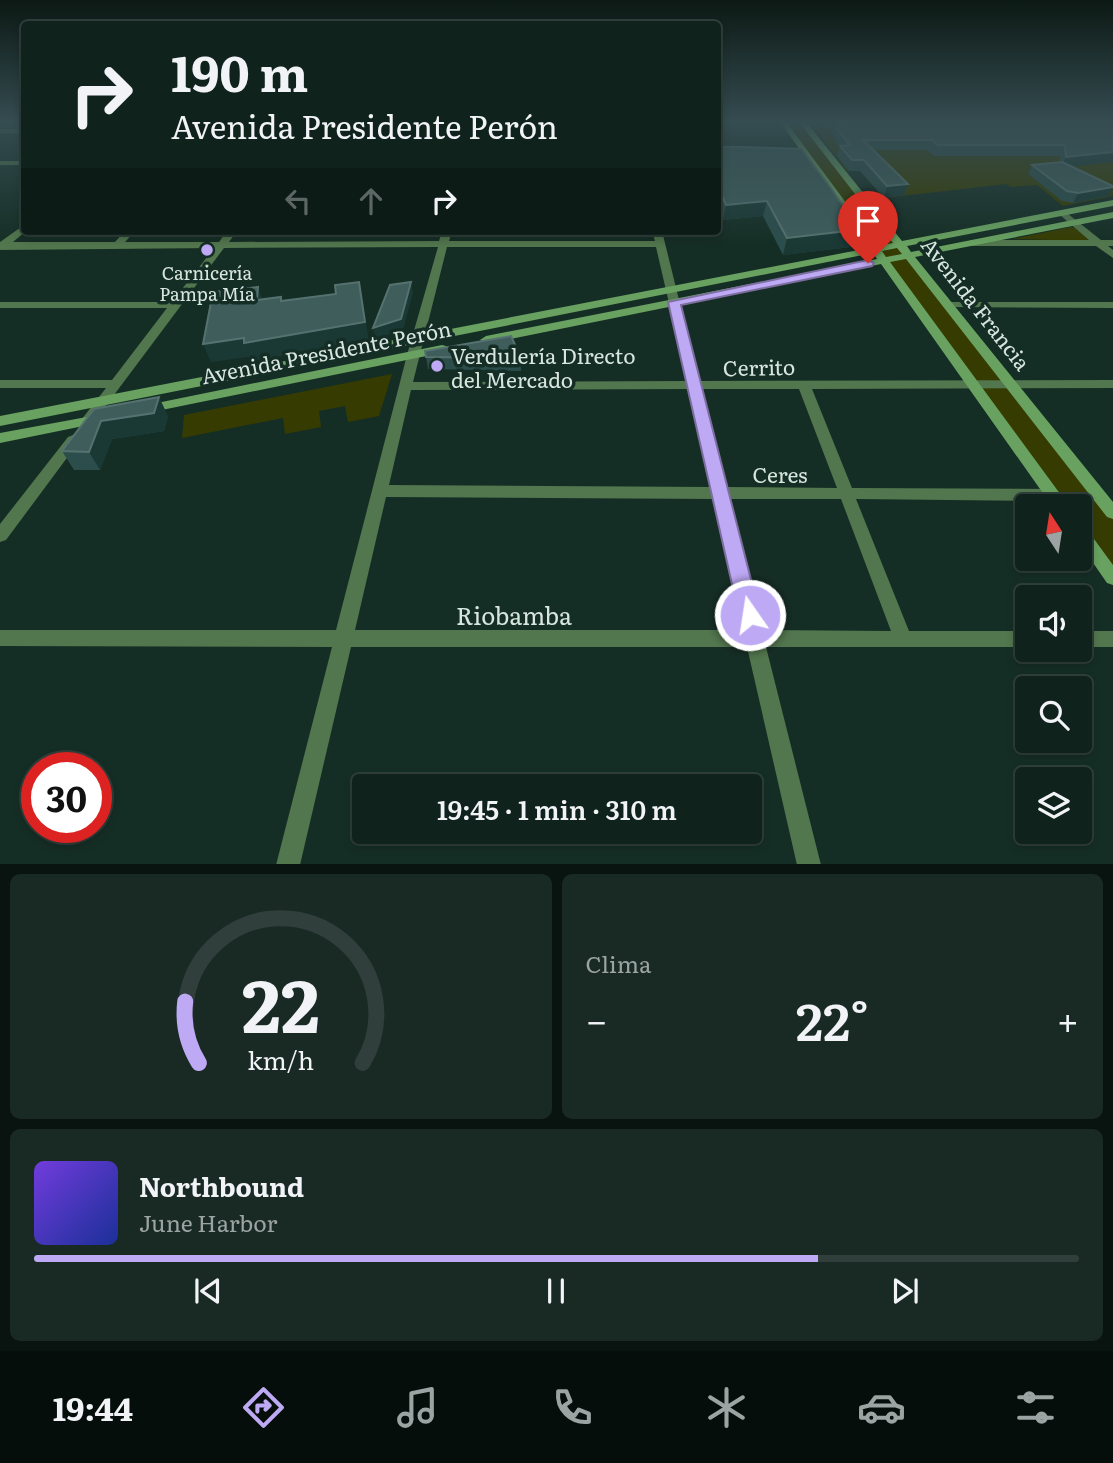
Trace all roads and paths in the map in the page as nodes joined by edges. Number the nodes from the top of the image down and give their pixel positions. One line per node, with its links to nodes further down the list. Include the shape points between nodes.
1 (814, 163): 5 (main road)
2 (835, 163): 6 (main road, Avenida Francia)
3 (21, 164): 4 (street)
4 (0, 175)
5 (839, 199): 6 (main road); 25 (main road)
6 (864, 199): 24 (main road, Avenida Francia)
7 (1113, 203): 8 (main road, Avenida Presidente Perón)
8 (1063, 213): 10 (street); 24 (main road, Avenida Presidente Perón)
9 (1113, 215): 10 (main road, Avenida Presidente Perón)
10 (1075, 223): 16 (main road, Avenida Presidente Perón); 17 (street)
11 (21, 230): 23 (street)
12 (126, 235): 19 (street)
13 (229, 235): 20 (street)
14 (446, 235): 21 (street)
15 (658, 235): 22 (street)
16 (971, 243): 17 (street); 24 (main road, Avenida Presidente Perón)
17 (1098, 243): 18 (street); 26 (street)
18 (1113, 243)
19 (117, 244): 20 (street); 23 (street)
20 (222, 244): 21 (street); 29 (street)
21 (444, 244): 22 (street); 32 (street)
22 (660, 244): 27 (street)
23 (1, 246)
24 (907, 250): 25 (main road, Avenida Presidente Perón); 31 (main road, Avenida Francia)
25 (880, 255): 27 (main road, Avenida Presidente Perón); 36 (main road)
26 (1113, 255)
27 (672, 296): 32 (main road, Avenida Presidente Perón); 33 (main road, Avenida Presidente Perón); 43 (street)
28 (0, 305): 29 (street)
29 (175, 305): 39 (street)
30 (1113, 305): 31 (street)
31 (950, 306): 37 (main road, Avenida Francia)
32 (418, 340): 35 (street); 44 (main road, Avenida Presidente Perón)
33 (466, 344)
34 (453, 347): 35 (main road, Avenida Presidente Perón)
35 (413, 355): 42 (street); 46 (main road, Avenida Presidente Perón)
36 (973, 383): 37 (street, Cerrito); 41 (street, Cerrito); 50 (main road)
37 (1011, 383): 40 (street, Cerrito); 52 (main road, Avenida Francia)
38 (0, 384): 39 (street)
39 (115, 384): 44 (street)
40 (1113, 384)
41 (804, 385): 43 (street, Cerrito); 51 (street)
42 (406, 386): 43 (street, Cerrito); 48 (street)
43 (695, 386): 49 (street)
44 (102, 401): 45 (main road, Avenida Presidente Perón); 46 (street)
45 (0, 421)
46 (88, 421): 47 (main road, Avenida Presidente Perón); 55 (street)
47 (0, 438)
48 (380, 491): 49 (street, Ceres); 59 (street)
49 (721, 494): 51 (street, Ceres); 60 (street)
50 (1053, 494)
51 (847, 495): 53 (street, Ceres); 61 (street)
52 (1106, 496): 54 (main road, Avenida Francia)
53 (1015, 499)
54 (1113, 513)
55 (0, 536)
56 (1092, 549): 57 (main road)
57 (1113, 578)
58 (0, 638): 59 (street, Riobamba)
59 (344, 638): 60 (street, Riobamba); 65 (street)
60 (755, 639): 61 (street, Riobamba); 66 (street)
61 (903, 639): 62 (street, Riobamba)
62 (1015, 639)
63 (1092, 639): 64 (street)
64 (1113, 639)
65 (288, 864)
66 (809, 864)

